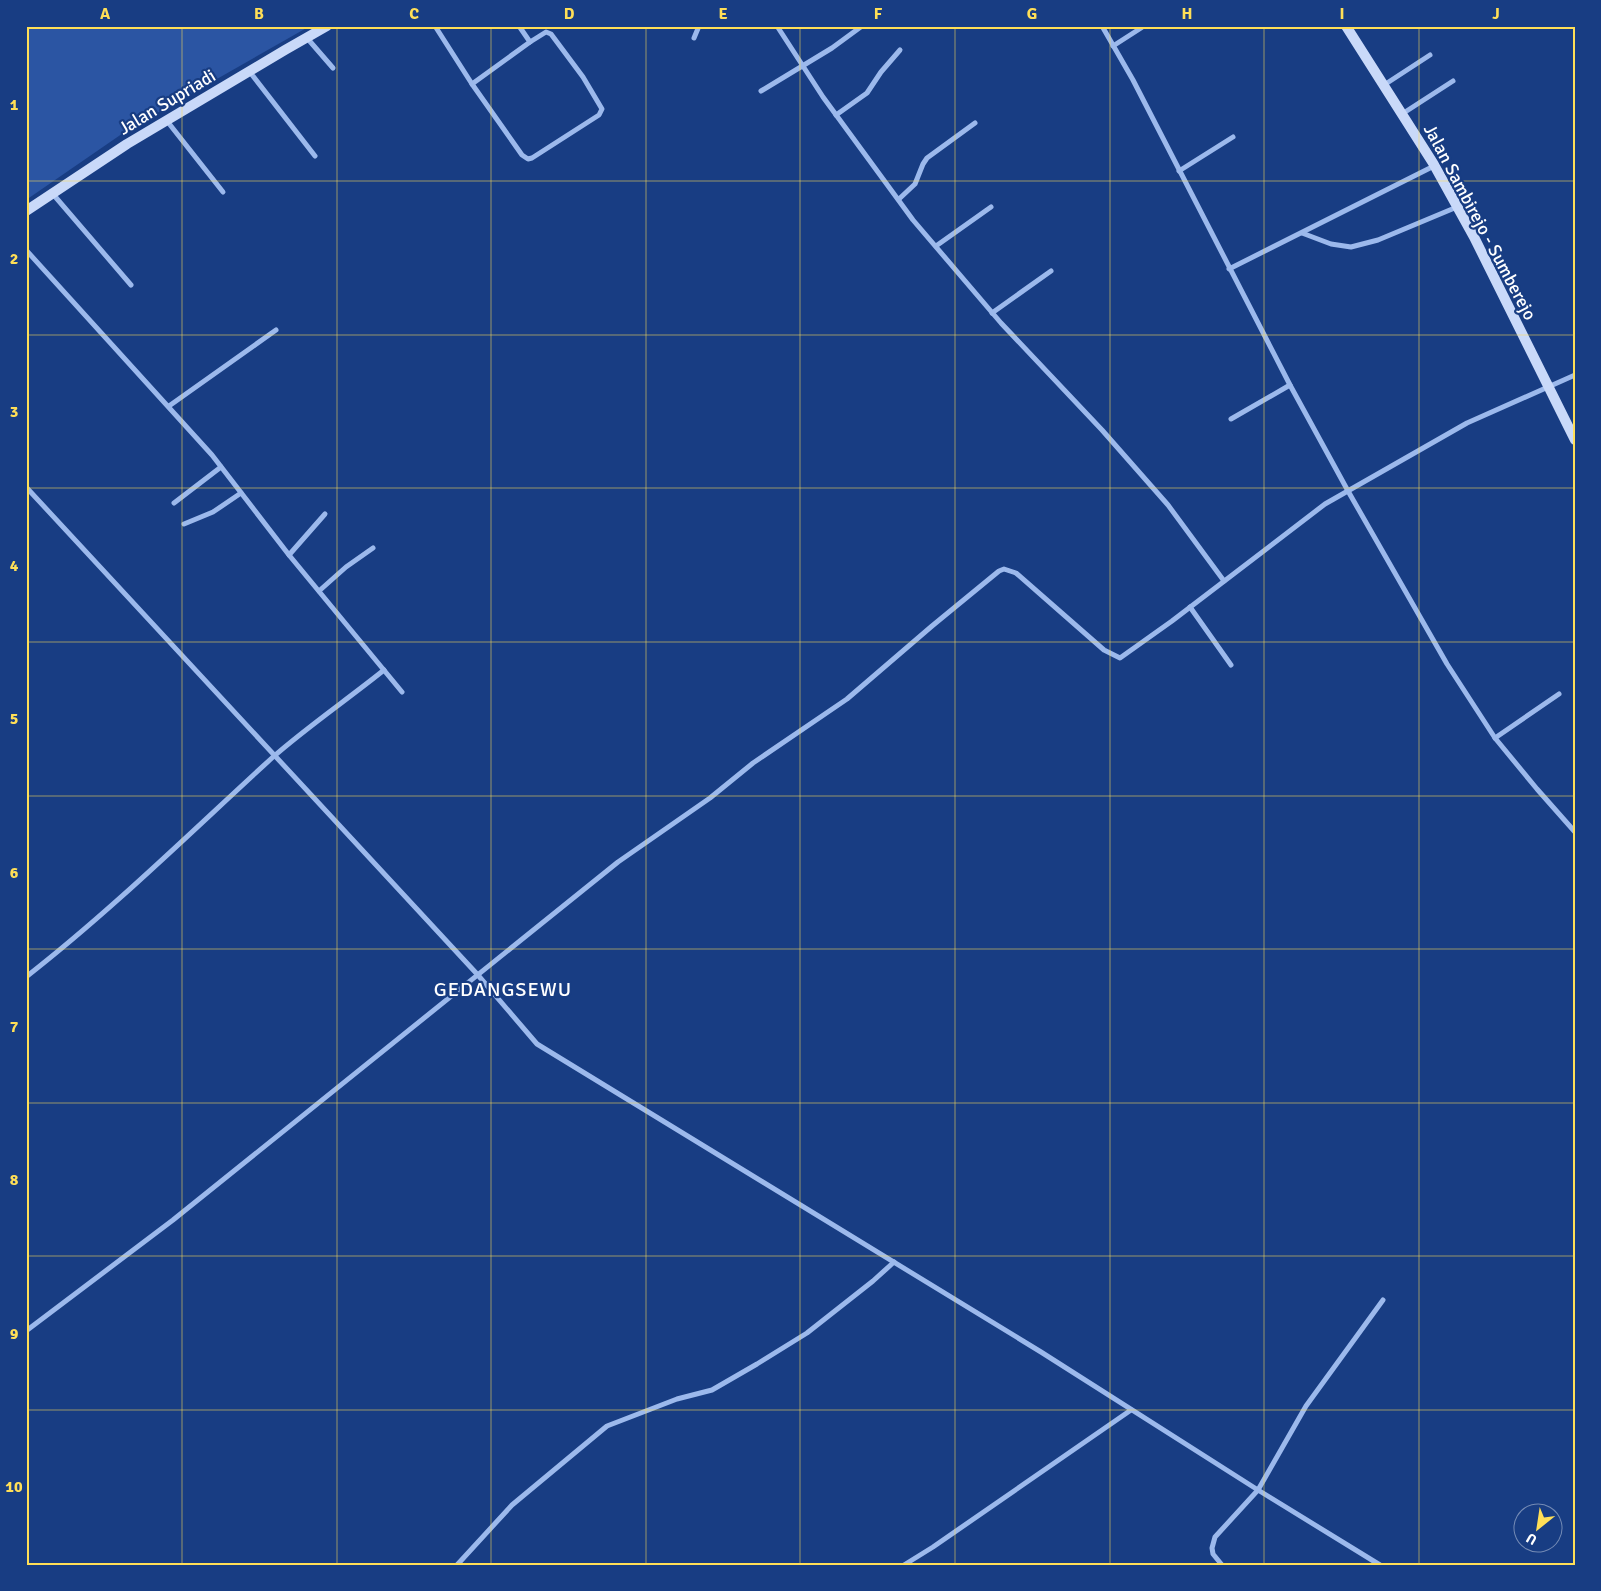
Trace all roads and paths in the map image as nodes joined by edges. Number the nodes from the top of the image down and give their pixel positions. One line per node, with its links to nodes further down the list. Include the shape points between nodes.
1 (327, 26): 10 (main road, Jalan Supriadi)
2 (435, 26): 20 (street)
3 (519, 26): 12 (street)
4 (699, 26): 11 (street)
5 (777, 26): 16 (street)
6 (862, 26): 16 (street)
7 (1102, 26): 13 (street)
8 (1346, 26): 21 (main road, Jalan Sambirejo - Sumberejo)
9 (1141, 28): 13 (street)
10 (307, 37): 17 (street); 18 (main road, Jalan Supriadi)
11 (694, 38)
12 (530, 42): 20 (street); 20 (street, via 546,32 551,34 602,107 601,113 528,159)
13 (1114, 46): 30 (street)
14 (900, 50): 24 (street, via 867,93)
15 (1430, 55): 21 (street)
16 (802, 65): 22 (street); 24 (street)
17 (332, 68)
18 (249, 71): 25 (main road, Jalan Supriadi); 28 (street)
19 (1453, 81): 23 (street)
20 (472, 84)
21 (1384, 85): 23 (main road, Jalan Sambirejo - Sumberejo)
22 (761, 91)
23 (1402, 114): 29 (main road, Jalan Sambirejo - Sumberejo)
24 (836, 115): 33 (street)
25 (167, 121): 31 (street); 32 (main road, Jalan Supriadi)
26 (975, 123): 33 (street, via 927,158 915,184)
27 (1233, 137): 30 (street)
28 (315, 156)
29 (1434, 166): 35 (main road, Jalan Sambirejo - Sumberejo); 37 (street)
30 (1179, 172): 40 (street)
31 (223, 192)
32 (52, 193): 36 (main road, Jalan Supriadi); 42 (street)
33 (899, 200): 38 (street)
34 (991, 207): 38 (street)
35 (1457, 207): 37 (street, via 1378,240 1351,247 1331,244); 47 (main road, Jalan Sambirejo - Sumberejo)
36 (26, 211)
37 (1302, 232): 40 (street)
38 (936, 246): 43 (street)
39 (26, 250): 48 (street)
40 (1229, 269): 46 (street)
41 (1050, 271): 43 (street)
42 (131, 284)
43 (992, 313): 60 (street, via 1168,505)
44 (276, 330): 48 (street)
45 (1575, 375): 47 (street)
46 (1290, 385): 49 (street); 53 (street)
47 (1549, 387): 50 (main road, Jalan Sambirejo - Sumberejo); 53 (street, via 1467,423)
48 (169, 406): 51 (street)
49 (1231, 419)
50 (1575, 440)
51 (222, 467): 54 (street); 55 (street)
52 (26, 487): 68 (street)
53 (1348, 491): 60 (street, via 1325,504); 67 (street, via 1448,664)
54 (241, 493): 57 (street, via 213,512); 59 (street)
55 (174, 503)
56 (325, 514): 59 (street)
57 (184, 524)
58 (373, 548): 61 (street)
59 (289, 554): 61 (street)
60 (1224, 581): 62 (street)
61 (319, 591): 64 (street)
62 (1190, 607): 63 (street); 70 (street, via 1120,658 1098,645 1016,573 1004,569 999,571 847,699 618,862)
63 (1231, 665)
64 (384, 670): 65 (street); 68 (street)
65 (402, 692)
66 (1558, 694): 67 (street)
67 (1495, 738): 69 (street)
68 (275, 756): 70 (street); 71 (street, via 120,898)
69 (1575, 832)
70 (477, 974): 72 (street, via 537,1044); 74 (street, via 173,1220)
71 (26, 976)
72 (894, 1262): 75 (street); 77 (street, via 808,1333 749,1369 712,1390 606,1426 512,1505)
73 (1383, 1300): 76 (street, via 1306,1406)
74 (26, 1331)
75 (1131, 1410): 76 (street); 78 (street)
76 (1258, 1490): 79 (street, via 1215,1537 1213,1554); 80 (street)
77 (457, 1565)
78 (904, 1565)
79 (1222, 1565)
80 (1380, 1565)

